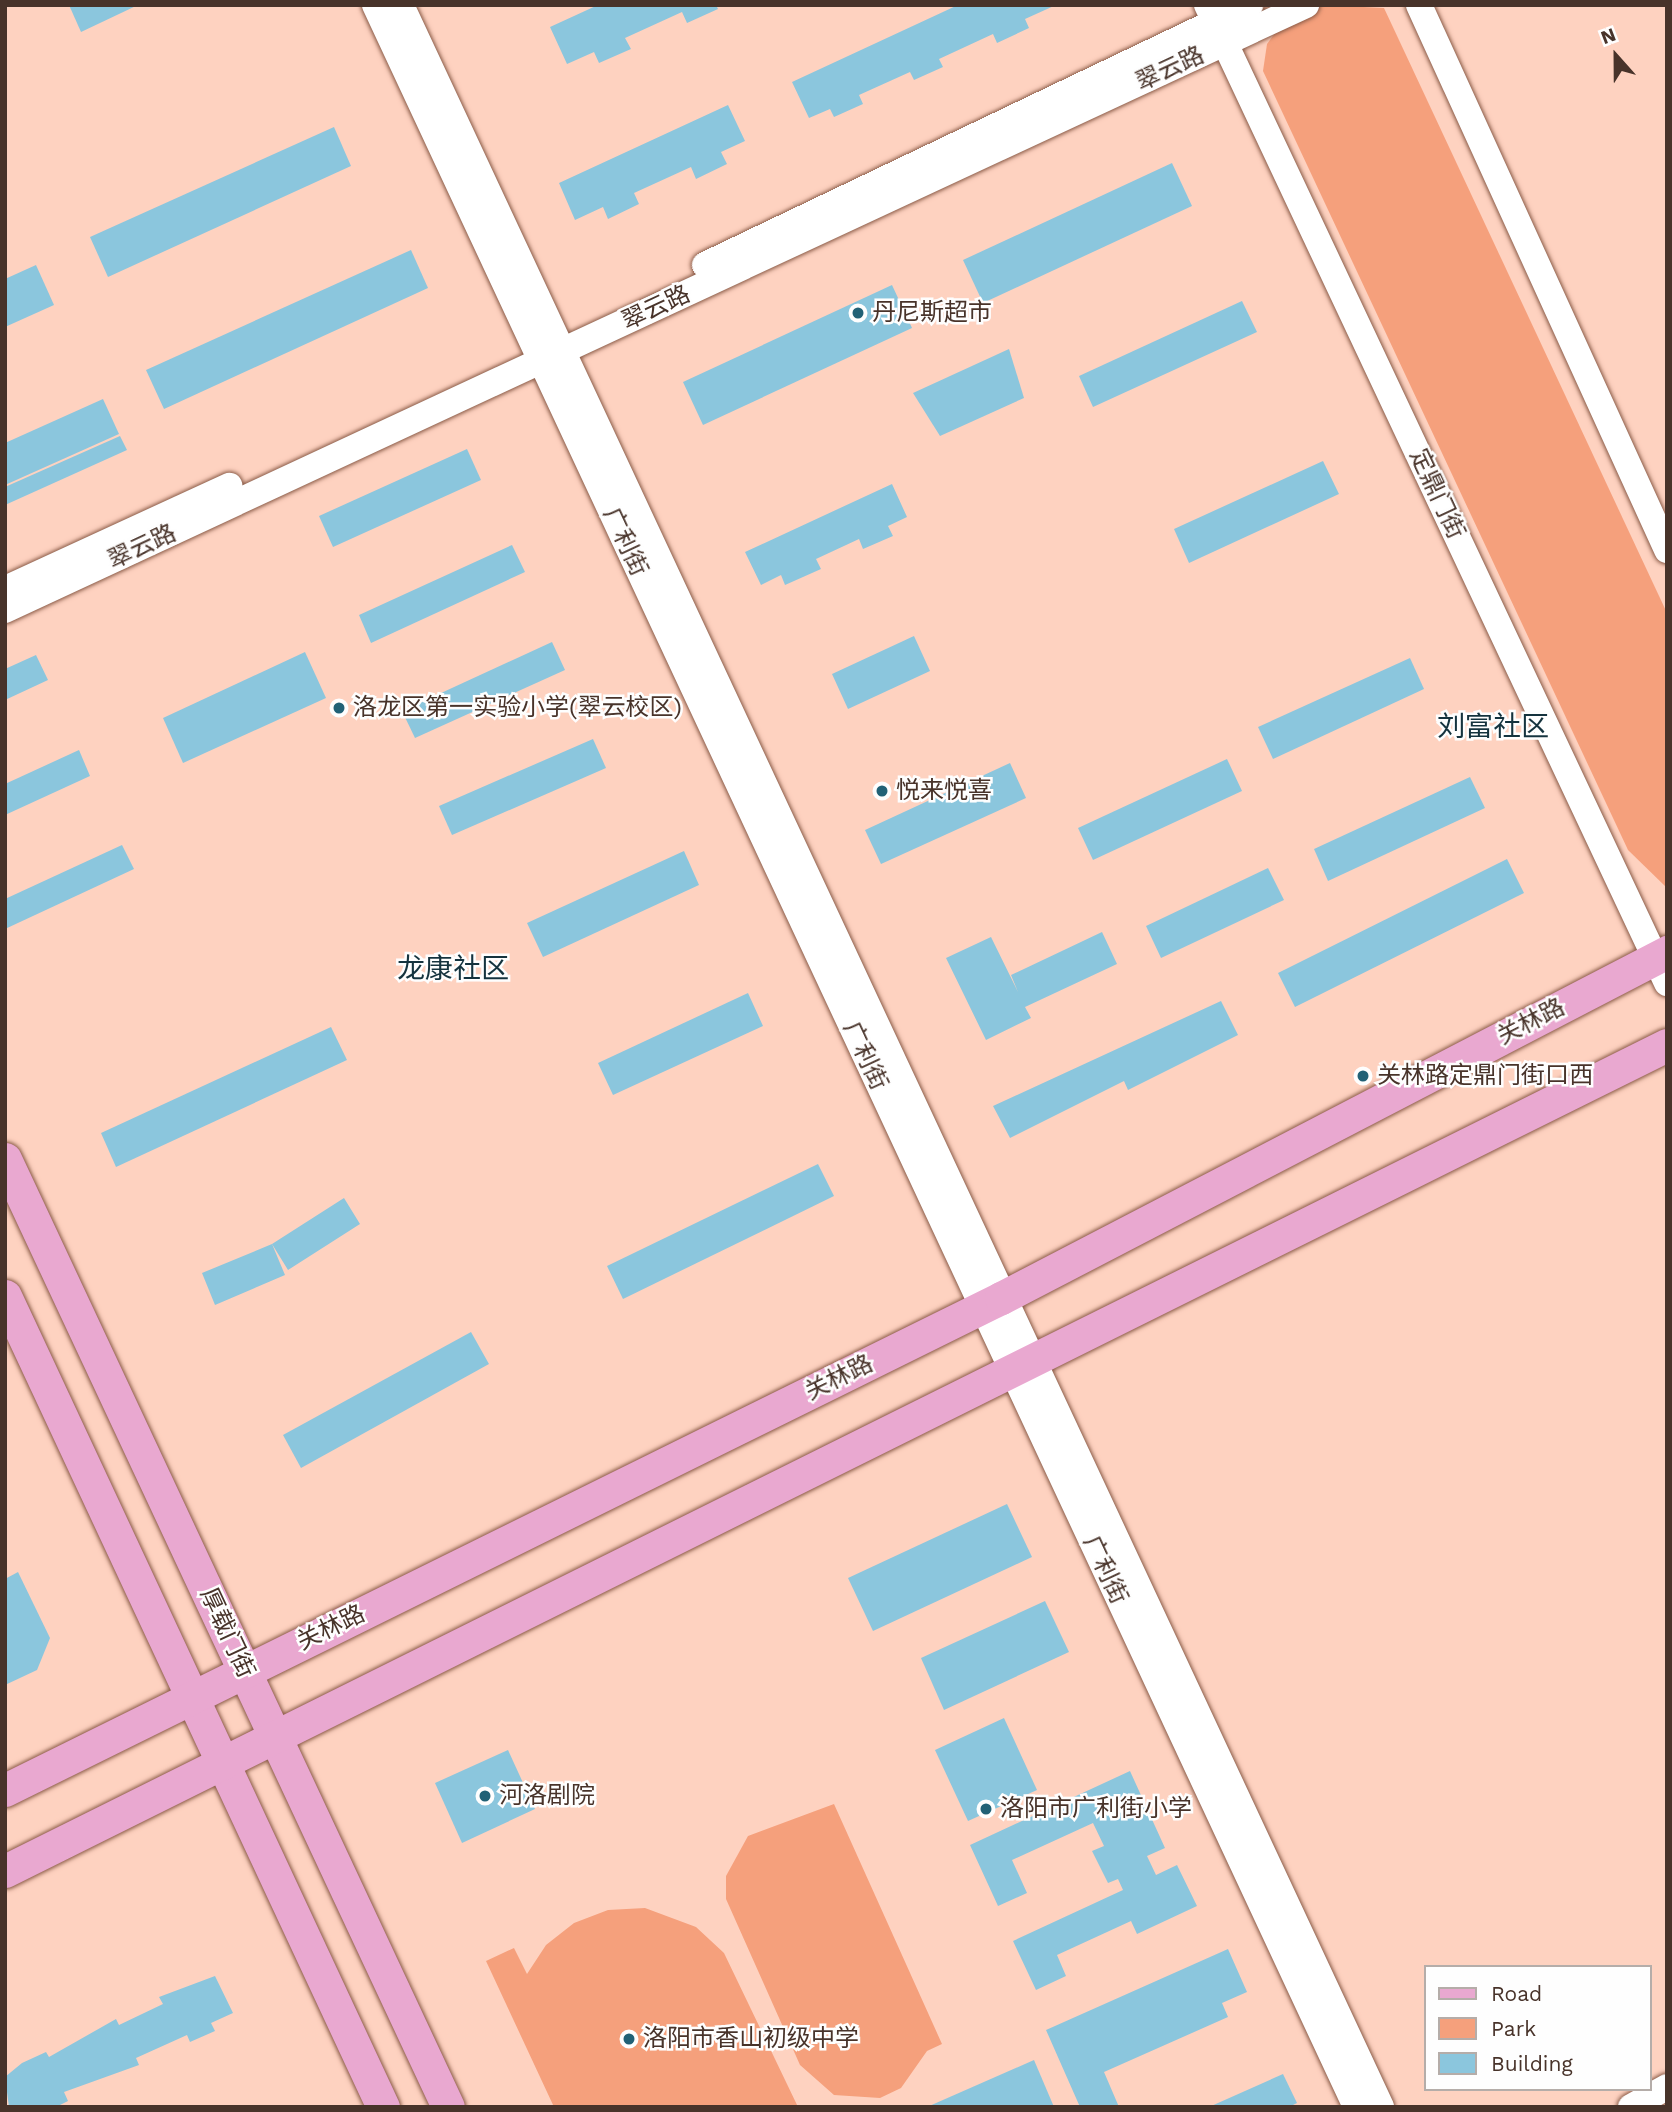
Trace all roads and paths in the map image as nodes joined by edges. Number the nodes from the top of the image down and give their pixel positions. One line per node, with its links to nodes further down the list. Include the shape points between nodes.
1 (375, 5): 7 (street, 广利街)
2 (401, 5): 7 (street, 广利街)
3 (1250, 5): 6 (street, 翠云路)
4 (1306, 5): 6 (street, 翠云路)
5 (1419, 5): 8 (street)
6 (1215, 24): 7 (street, 翠云路); 11 (street, 定鼎门街)
7 (548, 349): 9 (street, 翠云路); 10 (street, 翠云路); 15 (street, 广利街)
8 (1667, 550)
9 (5, 589)
10 (5, 610)
11 (1663, 964): 15 (main road, 关林路)
12 (1667, 1045): 16 (main road)
13 (5, 1159): 17 (main road, 厚载门街)
14 (5, 1296): 18 (main road)
15 (992, 1303): 16 (street, 广利街); 17 (main road, 关林路)
16 (1021, 1364): 19 (main road); 26 (street, 广利街); 27 (street, 广利街)
17 (244, 1671): 18 (main road, 关林路); 19 (main road, 厚载门街)
18 (192, 1695): 20 (main road); 21 (main road, 关林路)
19 (276, 1736): 20 (main road); 25 (main road, 厚载门街)
20 (222, 1763): 22 (main road); 24 (main road)
21 (5, 1790)
22 (5, 1871)
23 (1667, 2088): 28 (street)
24 (383, 2107)
25 (448, 2107)
26 (1356, 2107)
27 (1381, 2107)
28 (1631, 2107)

